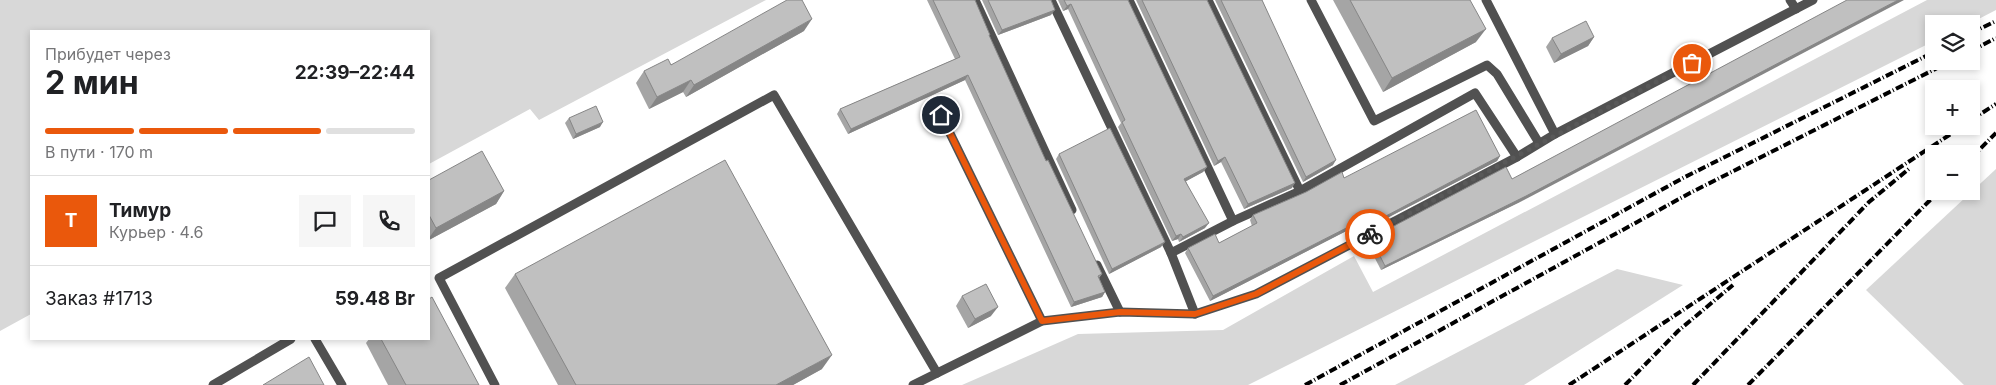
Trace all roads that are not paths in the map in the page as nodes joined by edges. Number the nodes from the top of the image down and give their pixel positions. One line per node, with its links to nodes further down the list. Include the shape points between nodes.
1 (975, 0): 16 (lane)
2 (1051, 0): 17 (lane)
3 (1129, 0): 15 (lane)
4 (1208, 0): 14 (lane)
5 (1311, 0): 12 (lane, via 1374,121 1487,65 1497,74)
6 (1486, 0): 11 (lane)
7 (1790, 0): 9 (lane)
8 (1813, 0): 9 (lane)
9 (1796, 9): 11 (lane)
10 (941, 115): 23 (lane)
11 (1555, 134): 12 (lane)
12 (1540, 143): 13 (lane)
13 (1517, 157): 14 (lane, via 1475,93); 22 (lane, via 1256,294)
14 (1300, 191): 15 (lane)
15 (1233, 221): 17 (lane)
16 (1077, 222)
17 (1171, 254): 22 (lane)
18 (1093, 257): 21 (lane)
19 (430, 276): 20 (lane)
20 (439, 278): 26 (lane, via 774,95); 29 (lane)
21 (1120, 312): 22 (lane); 23 (lane)
22 (1195, 314)
23 (1042, 321): 26 (lane)
24 (289, 340): 27 (lane)
25 (317, 340): 28 (lane)
26 (937, 373): 30 (lane)
27 (213, 385)
28 (342, 385)
29 (495, 385)
30 (913, 385)

